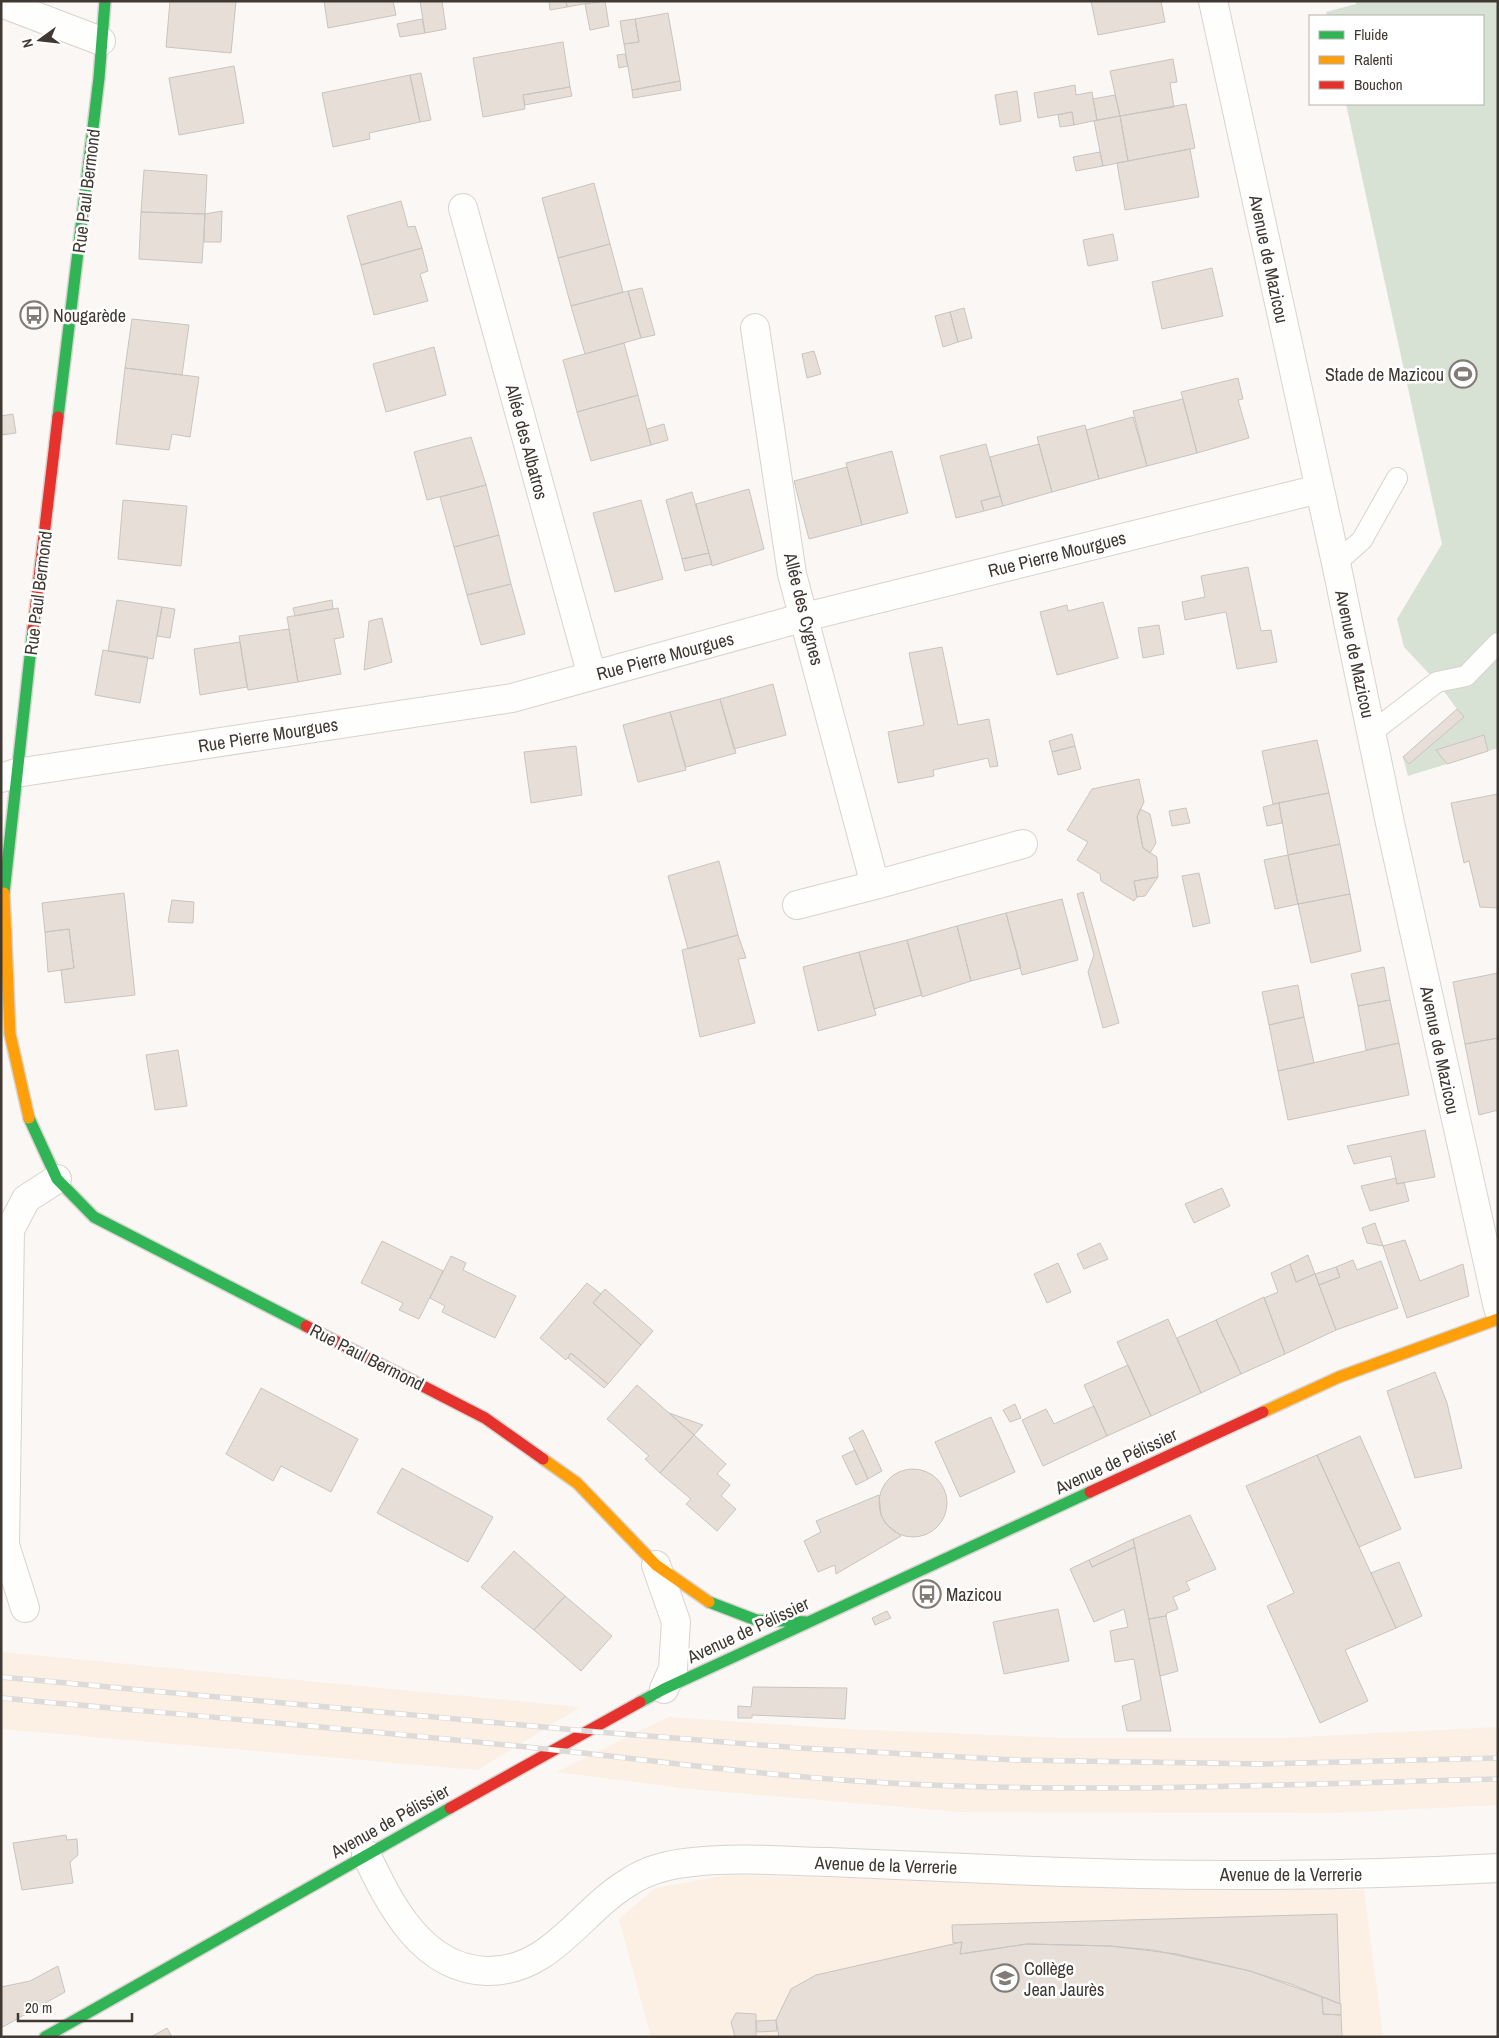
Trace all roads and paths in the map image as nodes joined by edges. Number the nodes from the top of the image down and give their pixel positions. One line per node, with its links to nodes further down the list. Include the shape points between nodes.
1 (105, 1): 4 (street, Rue Paul Bermond)
2 (1213, 1): 8 (street, Avenue de Mazicou)
3 (1, 3): 4 (street)
4 (101, 41): 14 (street, Rue Paul Bermond, via 68,338)
5 (463, 208): 12 (street, Allée des Albatros)
6 (755, 328): 10 (street, Allée des Cygnes, via 792,574)
7 (1397, 478): 9 (lane, via 1362,540)
8 (1319, 489): 9 (street, Avenue de Mazicou); 10 (street, Rue Pierre Mourgues)
9 (1336, 563): 13 (street, Avenue de Mazicou)
10 (804, 617): 12 (street, Rue Pierre Mourgues); 16 (street, Allée des Cygnes)
11 (1498, 643): 13 (lane, via 1466,676 1436,682)
12 (592, 676): 14 (street, Rue Pierre Mourgues, via 512,698)
13 (1372, 733): 19 (street, Avenue de Mazicou)
14 (8, 775): 18 (street, Rue Paul Bermond, via 3,905 10,1034 30,1121)
15 (1023, 844): 16 (street)
16 (875, 885): 17 (street)
17 (797, 905)
18 (57, 1179): 21 (street, Rue Paul Bermond, via 94,1217 485,1418 578,1483); 22 (street, via 26,1200 10,1230 5,1545)
19 (1498, 1308)
20 (1498, 1319): 23 (street, Avenue de Pélissier, via 1339,1377)
21 (656, 1565): 23 (street, Rue Paul Bermond, via 711,1604 756,1620); 24 (street, Rue Paul Bermond, via 676,1622 672,1669)
22 (25, 1608)
23 (808, 1622): 24 (street, Avenue de Pélissier)
24 (664, 1689): 25 (street, Avenue de Pélissier)
25 (366, 1854): 26 (street, Avenue de la Verrerie, via 379,1882 409,1929 427,1950 465,1967 486,1971 519,1966 538,1958 630,1880 692,1862 773,1860 1135,1875 1360,1874); 27 (street, Avenue de Pélissier)
26 (1498, 1868)
27 (45, 2037)

